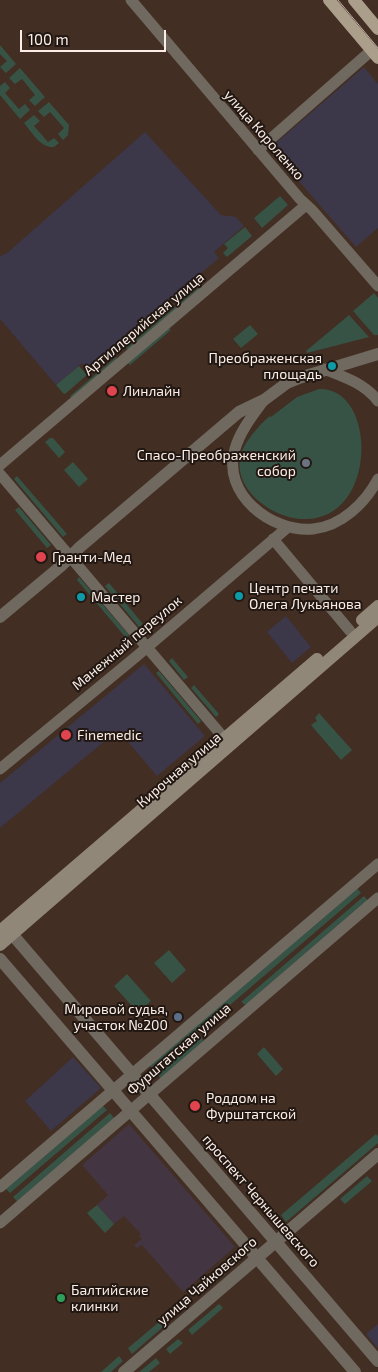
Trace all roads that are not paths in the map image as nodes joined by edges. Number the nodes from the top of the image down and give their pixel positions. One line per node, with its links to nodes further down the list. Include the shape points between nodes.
1 (130, 0): 6 (street, улица Короленко)
2 (329, 0): 5 (main road)
3 (354, 0): 4 (main road)
4 (378, 28)
5 (375, 54): 6 (street)
6 (258, 150): 7 (street, улица Короленко)
7 (306, 205): 8 (street, улица Короленко); 13 (street, Артиллерийская улица)
8 (378, 286)
9 (378, 354): 10 (street)
10 (324, 369): 11 (street, via 287,383); 12 (street, via 351,380)
11 (264, 400): 16 (street, via 237,444 233,466 235,481 251,506); 18 (street, via 239,412)
12 (378, 401)
13 (0, 465)
14 (0, 474): 18 (street)
15 (378, 479): 16 (street, via 364,500 330,525 314,529)
16 (288, 527): 17 (street)
17 (274, 539): 22 (street); 23 (street, Манежный переулок)
18 (70, 557): 20 (street); 23 (street)
19 (378, 606): 22 (main road, Кирочная улица)
20 (0, 617)
21 (378, 617): 24 (main road, Кирочная улица)
22 (350, 630): 24 (main road, Кирочная улица)
23 (146, 647): 24 (street); 25 (street, Манежный переулок)
24 (227, 742): 28 (main road, Кирочная улица)
25 (0, 769)
26 (378, 864): 31 (street, Фурштатская улица)
27 (378, 898): 33 (street, Фурштатская улица)
28 (4, 933): 29 (main road, Кирочная улица); 31 (street, проспект Чернышевского)
29 (0, 945)
30 (0, 959): 32 (street)
31 (133, 1074): 32 (street, Фурштатская улица); 33 (street, проспект Чернышевского)
32 (114, 1090): 34 (street); 36 (street, Фурштатская улица)
33 (150, 1094): 34 (street, Фурштатская улица); 38 (street, проспект Чернышевского)
34 (131, 1110): 37 (street, Фурштатская улица); 39 (street)
35 (378, 1154): 38 (street, улица Чайковского)
36 (0, 1187)
37 (2, 1217)
38 (276, 1242): 39 (street, улица Чайковского); 40 (street, проспект Чернышевского)
39 (257, 1258): 41 (street, улица Чайковского); 42 (street)
40 (378, 1361)
41 (124, 1372)
42 (355, 1372)

